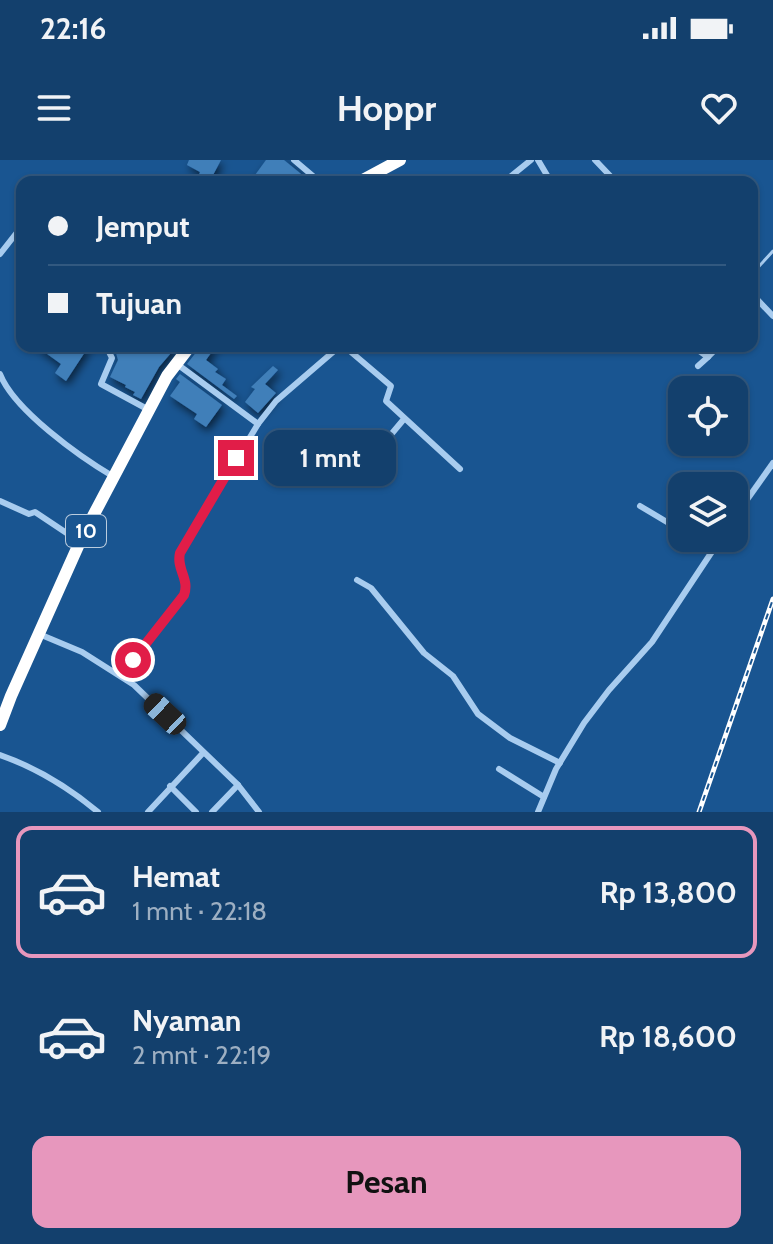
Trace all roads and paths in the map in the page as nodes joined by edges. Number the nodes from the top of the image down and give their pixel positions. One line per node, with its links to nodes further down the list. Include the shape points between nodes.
1 (294, 160): 5 (street)
2 (400, 160): 6 (highway)
3 (531, 160): 7 (street)
4 (595, 160): 8 (street)
5 (313, 176)
6 (384, 176)
7 (511, 176)
8 (610, 176)
9 (16, 234): 11 (street)
10 (773, 251): 12 (lane)
11 (0, 254)
12 (758, 267)
13 (760, 301): 14 (street); 15 (street)
14 (758, 303)
15 (773, 316)
16 (109, 352): 26 (street, via 112,358 101,384)
17 (185, 352): 23 (highway, 10)
18 (335, 352): 28 (street, via 276,401)
19 (349, 352): 27 (street, via 391,386 385,400)
20 (701, 352): 22 (street)
21 (713, 352): 22 (street)
22 (708, 357): 24 (street)
23 (176, 363): 26 (highway, 10); 28 (street)
24 (698, 366)
25 (0, 374): 32 (street, via 20,404 84,459)
26 (149, 410): 32 (highway, 10)
27 (404, 419): 29 (street); 31 (street)
28 (258, 424): 41 (street, via 180,553 184,595)
29 (368, 462)
30 (773, 463): 33 (street)
31 (460, 469)
32 (114, 477): 37 (highway, 10)
33 (748, 498)
34 (0, 501): 37 (street, via 35,512 68,534)
35 (640, 506): 36 (street)
36 (668, 523)
37 (83, 535): 40 (highway, 10)
38 (711, 552): 45 (street, via 652,642 603,698)
39 (357, 580): 45 (street, via 371,588 424,653 457,680 478,714 527,748)
40 (39, 634): 41 (street); 42 (highway, 10)
41 (120, 675): 43 (street)
42 (0, 725)
43 (203, 753): 47 (street); 48 (street)
44 (0, 755): 50 (street, via 52,778)
45 (560, 763): 49 (street)
46 (499, 769): 49 (street)
47 (238, 785): 53 (street); 54 (street)
48 (170, 786): 51 (street); 52 (street)
49 (544, 797): 55 (street)
50 (98, 812)
51 (148, 812)
52 (196, 812)
53 (212, 812)
54 (259, 812)
55 (538, 812)

